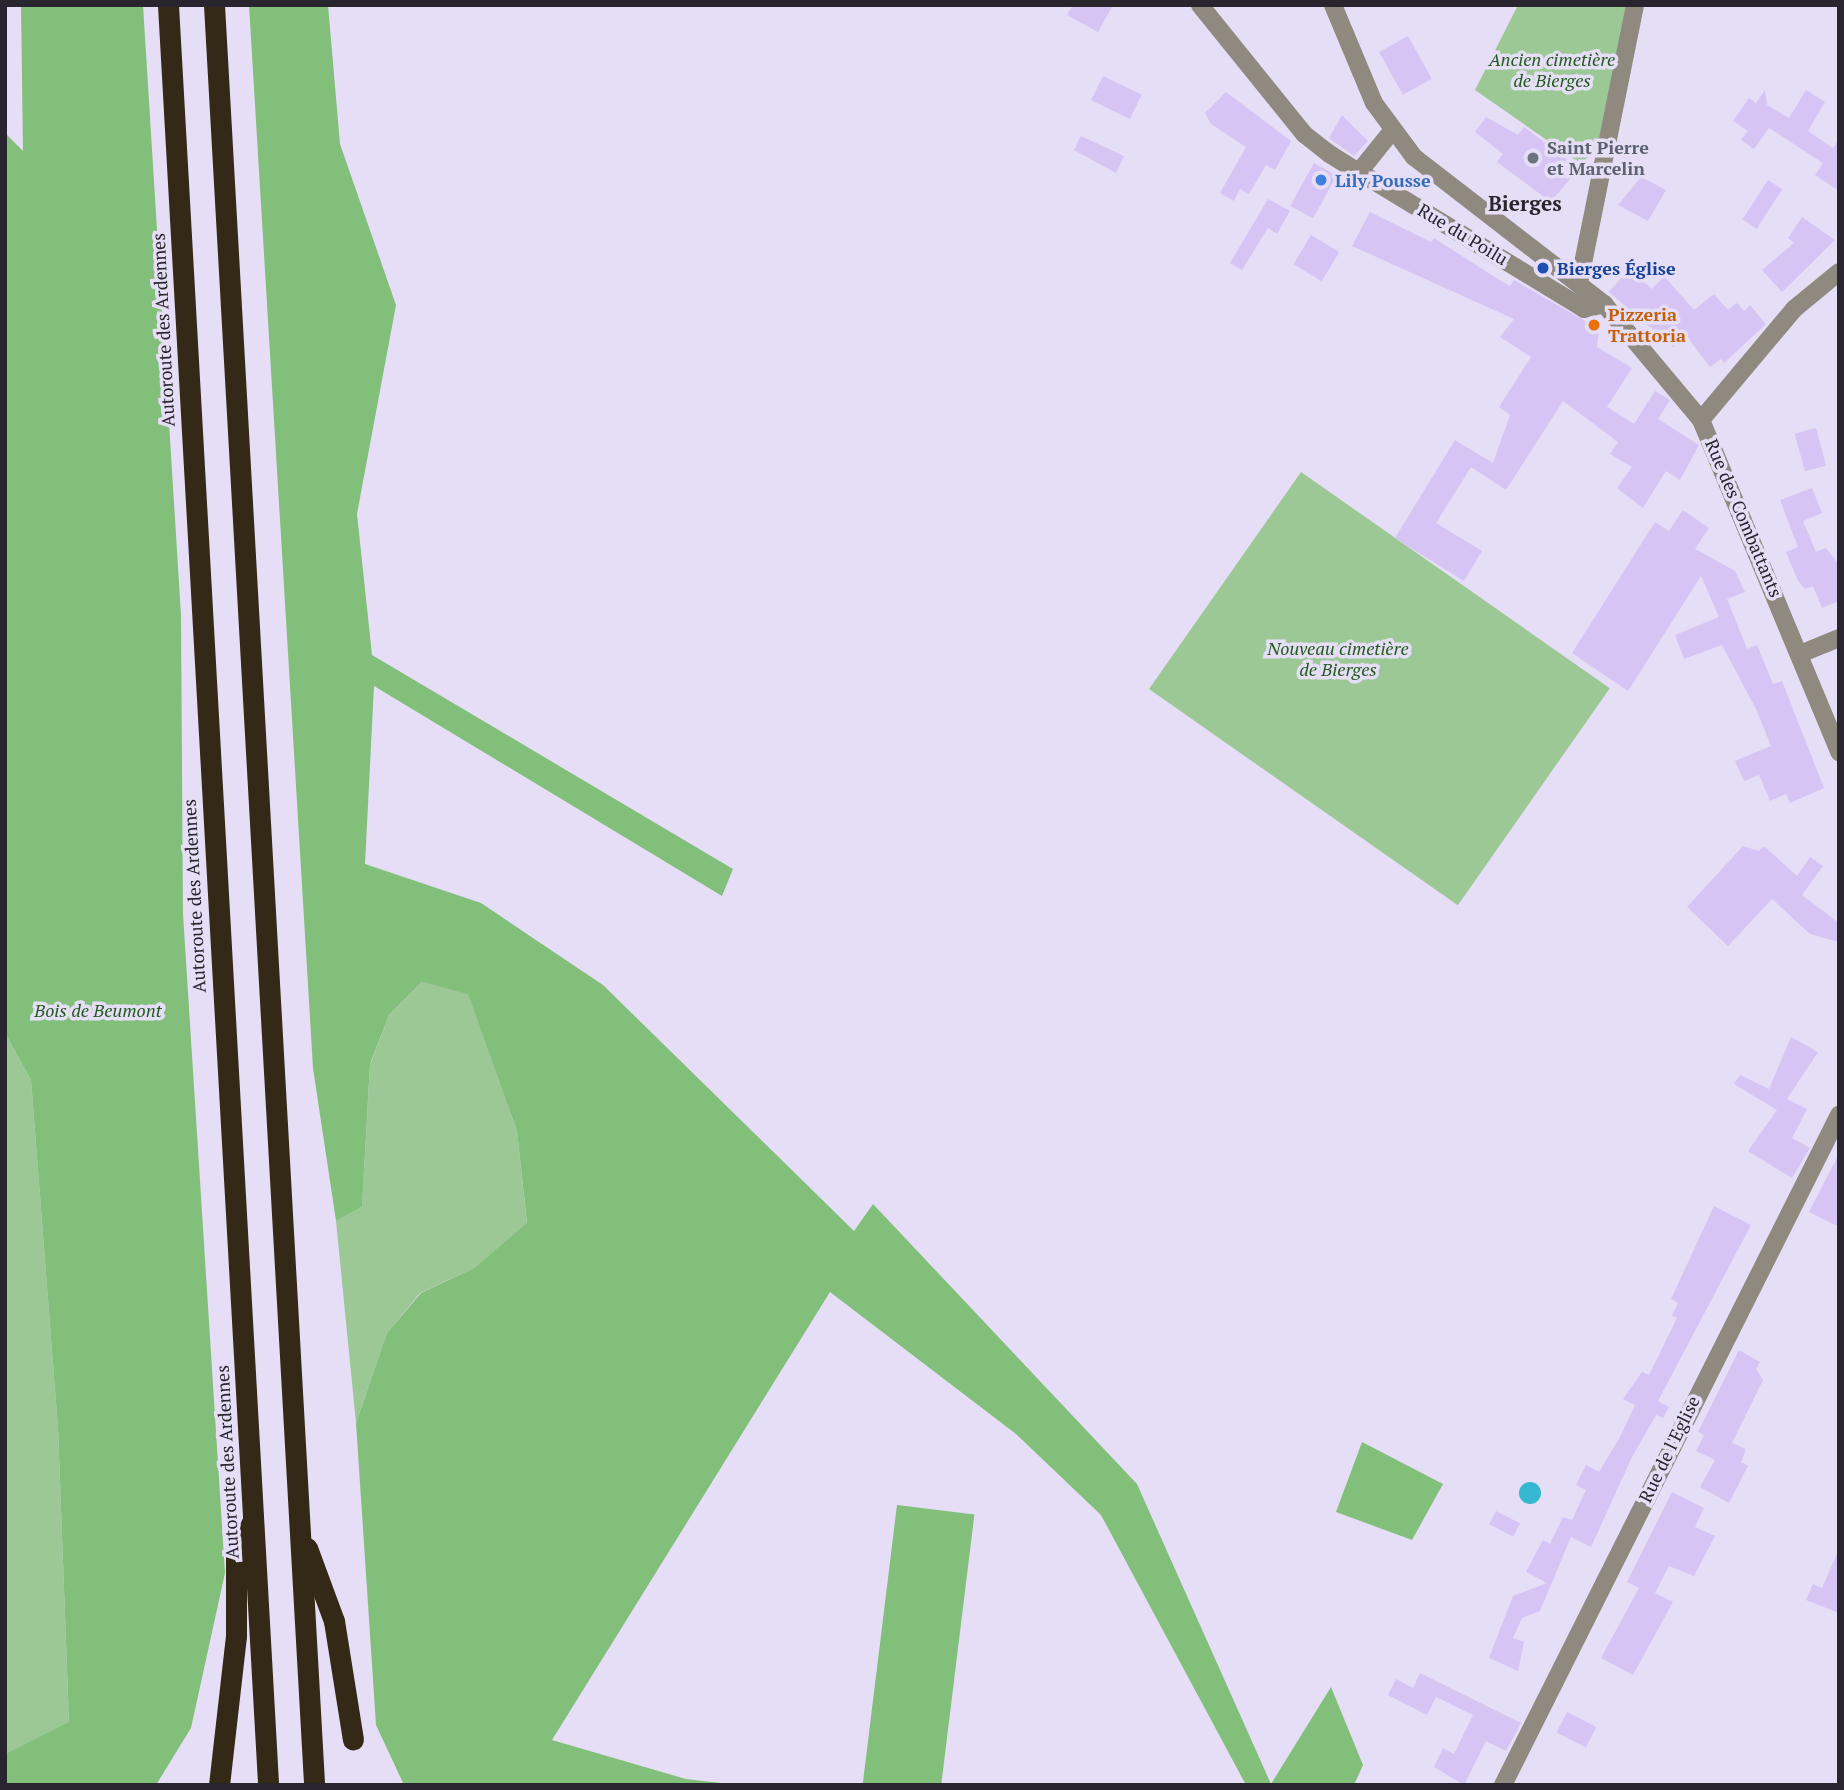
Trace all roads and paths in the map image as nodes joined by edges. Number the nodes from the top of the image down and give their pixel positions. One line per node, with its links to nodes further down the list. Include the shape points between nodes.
1 (168, 5): 16 (highway, Autoroute des Ardennes)
2 (214, 5): 17 (highway)
3 (1200, 5): 7 (street, Rue du Poilu, via 1304,134)
4 (1333, 5): 6 (street, Rue des Combattants, via 1357,70)
5 (1634, 5): 9 (street)
6 (1392, 131): 7 (street); 9 (street, Rue des Combattants, via 1456,194)
7 (1359, 172): 10 (street, Rue du Poilu, via 1584,309)
8 (1839, 272): 11 (street, via 1757,351)
9 (1579, 283): 10 (street, Rue des Combattants)
10 (1604, 304): 11 (street, Rue des Combattants)
11 (1701, 420): 13 (street, Rue des Combattants)
12 (1839, 638): 13 (street)
13 (1800, 654): 14 (street, Rue des Combattants)
14 (1839, 752)
15 (1839, 1115): 22 (street, Rue de l'Eglise)
16 (253, 1520): 19 (highway, via 236,1555 236,1635); 20 (highway, Autoroute des Ardennes)
17 (300, 1527): 18 (highway, via 334,1622); 21 (highway)
18 (353, 1739)
19 (219, 1785)
20 (268, 1785)
21 (314, 1785)
22 (1503, 1785)

